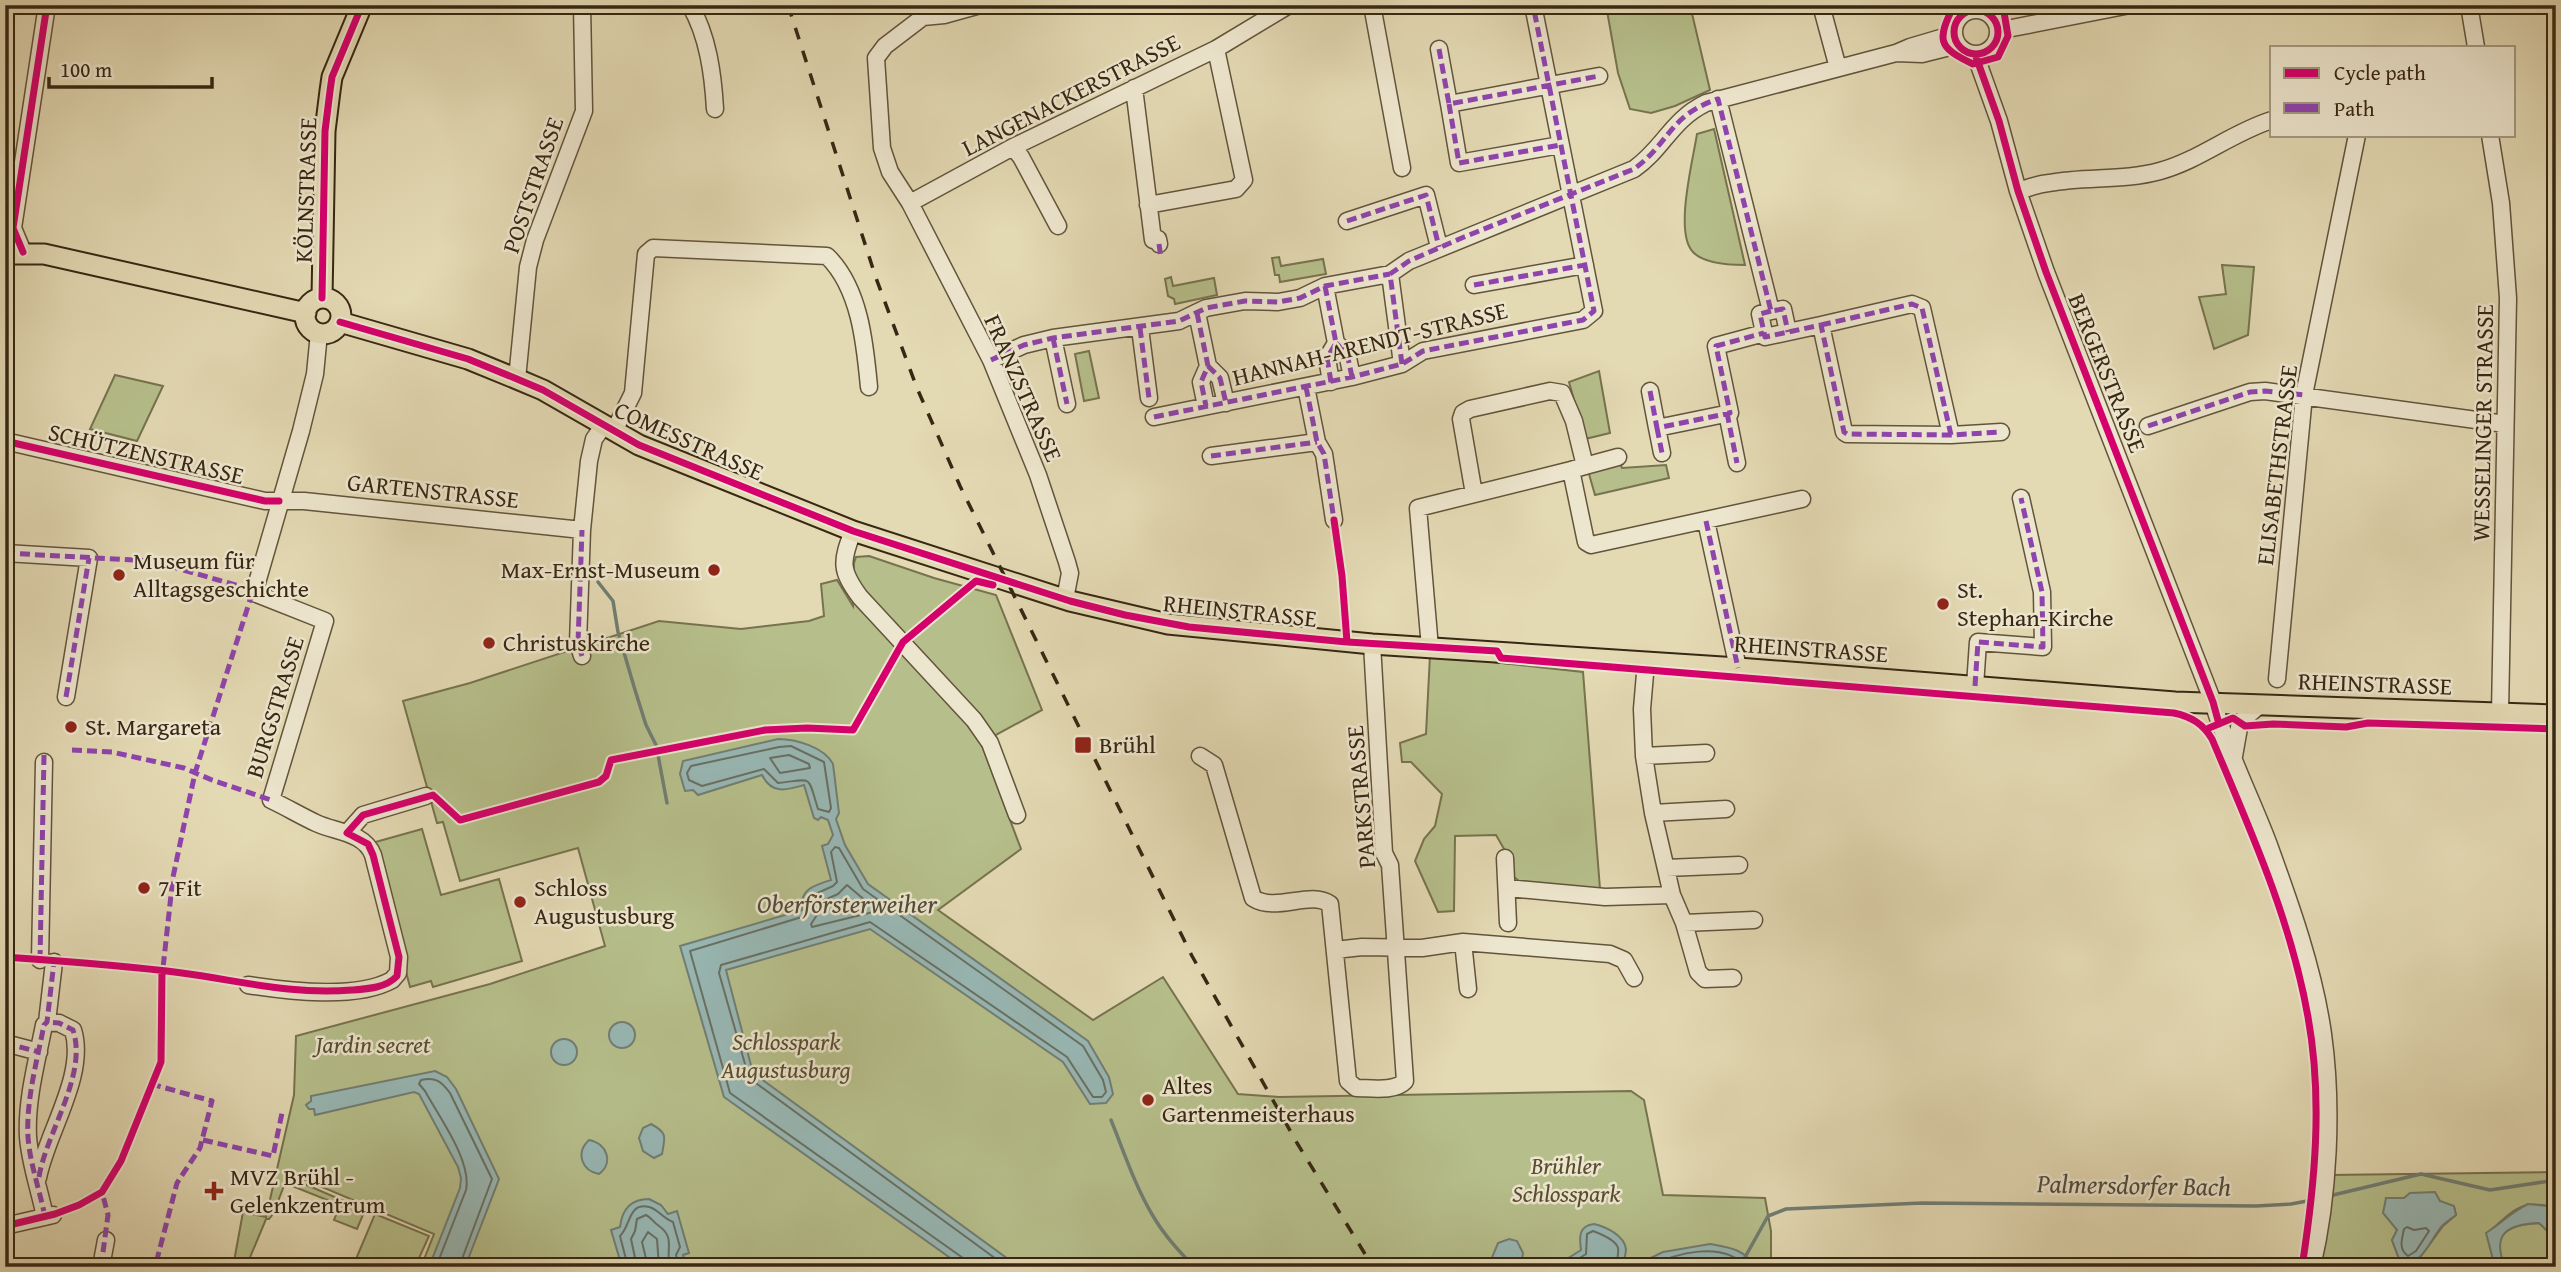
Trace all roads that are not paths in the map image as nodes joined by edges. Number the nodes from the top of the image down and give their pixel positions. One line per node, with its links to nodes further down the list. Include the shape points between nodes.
1 (47, 5): 43 (street, via 13,228)
2 (376, 5): 15 (main road)
3 (582, 5): 64 (street, POSTSTRASSE, via 584,111 532,249)
4 (690, 5): 28 (street, via 709,57)
5 (980, 5): 13 (street, via 944,15)
6 (1289, 5): 19 (street, LANGENACKERSTRASSE)
7 (1372, 5): 34 (street)
8 (1533, 5): 24 (street)
9 (1821, 5): 22 (street)
10 (2130, 5): 16 (street, via 2007,29)
11 (2469, 5): 18 (street)
12 (1974, 8): 14 (street); 16 (street, via 1987,13)
13 (924, 11): 37 (street, FRANZSTRASSE, via 880,51 875,68 882,148)
14 (1959, 11): 17 (street)
15 (359, 12): 48 (main road, KÖLNSTRASSE, via 330,91)
16 (1996, 26): 21 (street, via 1997,40)
17 (1956, 40): 21 (street, via 1962,50); 22 (street, via 1910,47)
18 (2476, 46)
19 (1216, 48): 25 (street, LANGENACKERSTRASSE); 38 (street, via 1244,180 1237,189)
20 (1439, 49): 27 (street)
21 (1983, 52): 35 (street, BERGERSTRASSE)
22 (1838, 68): 26 (street)
23 (1599, 76): 24 (street)
24 (1549, 85): 27 (street); 32 (street)
25 (1135, 88): 33 (street, LANGENACKERSTRASSE); 38 (street)
26 (1718, 99): 36 (street, via 1684,115 1634,169); 49 (street)
27 (1448, 104): 32 (street, via 1459,163)
28 (715, 109)
29 (2270, 121): 35 (street, via 2162,170 2048,183)
30 (2357, 136): 69 (street, ELISABETHSTRASSE)
31 (2490, 136): 76 (street, WESSELINGER STRASSE, via 2508,277)
32 (1560, 145): 36 (street)
33 (1013, 147): 37 (street, LANGENACKERSTRASSE); 40 (street)
34 (1402, 168)
35 (2018, 191): 108 (street, BERGERSTRASSE)
36 (1571, 194): 42 (street); 44 (street)
37 (909, 204): 60 (street, FRANZSTRASSE)
38 (1148, 205): 41 (street, via 1153,240 1158,239)
39 (1347, 220): 42 (street, via 1426,195)
40 (1058, 226)
41 (1159, 244)
42 (1439, 247): 45 (street)
43 (14, 253): 50 (main road, via 82,262)
44 (1585, 265): 46 (street); 61 (street, HANNAH-ARENDT-STRASSE, via 1594,311 1583,320 1423,351)
45 (1390, 274): 47 (street); 61 (street)
46 (1474, 285)
47 (1325, 286): 51 (street, via 1300,298 1245,301); 59 (street)
48 (322, 298): 50 (main road, via 309,304); 52 (main road, via 338,305)
49 (1771, 311): 55 (street, via 1783,309); 57 (street, via 1760,314)
50 (306, 313): 56 (main road, via 307,324)
51 (1197, 313): 54 (street); 62 (street)
52 (341, 322): 56 (main road, via 334,330); 64 (main road, COMESSTRASSE)
53 (1821, 325): 55 (street); 81 (street, via 1844,432); 81 (street, via 1912,304 1922,308)
54 (1140, 328): 58 (street); 70 (street)
55 (1788, 332): 57 (street, via 1765,337)
56 (319, 333): 92 (street, via 315,374)
57 (1764, 333): 74 (street, via 1716,346)
58 (1053, 338): 60 (street); 72 (street)
59 (1336, 343): 63 (street, via 1347,353); 65 (street, via 1327,358)
60 (991, 360): 99 (street, FRANZSTRASSE, via 1067,562 1070,573)
61 (1402, 363): 63 (street, HANNAH-ARENDT-STRASSE)
62 (1208, 366): 71 (street, via 1220,378); 73 (street, via 1201,382)
63 (1352, 377): 65 (street, HANNAH-ARENDT-STRASSE)
64 (517, 379): 78 (main road, COMESSTRASSE)
65 (1331, 382): 67 (street, HANNAH-ARENDT-STRASSE)
66 (869, 387): 78 (street, via 860,327 846,281 827,256 653,248 646,254 633,393)
67 (1306, 387): 71 (street, HANNAH-ARENDT-STRASSE); 83 (street)
68 (1650, 391): 79 (street)
69 (2304, 396): 76 (street); 77 (street, via 2250,392); 105 (street, ELISABETHSTRASSE)
70 (1149, 398)
71 (1226, 403): 73 (street, HANNAH-ARENDT-STRASSE)
72 (1067, 404)
73 (1206, 406): 75 (street, HANNAH-ARENDT-STRASSE)
74 (1727, 413): 79 (street); 87 (street)
75 (1154, 417)
76 (2505, 424): 110 (street, WESSELINGER STRASSE)
77 (2148, 426)
78 (609, 428): 95 (street, via 594,439); 96 (main road, COMESSTRASSE, via 668,458)
79 (1657, 428): 84 (street)
80 (2001, 432): 81 (street)
81 (1951, 435)
82 (5, 441): 92 (street, SCHÜTZENSTRASSE)
83 (1317, 442): 85 (street); 93 (street, via 1324,454)
84 (1662, 453)
85 (1211, 456)
86 (1618, 457): 88 (street)
87 (1737, 463)
88 (1578, 468): 89 (street); 89 (street, via 1574,421 1562,393 1550,391 1470,409 1461,419); 94 (street, via 1589,545)
89 (1474, 494): 101 (street, via 1418,508)
90 (2021, 498): 106 (street, via 2042,592 2043,647 1978,642)
91 (1802, 499): 94 (street, via 1746,503)
92 (279, 501): 95 (street, GARTENSTRASSE); 121 (street, BURGSTRASSE, via 254,593 326,621 271,800)
93 (1334, 520)
94 (1706, 521): 104 (street)
95 (582, 530): 102 (street, via 578,631)
96 (853, 531): 98 (main road, COMESSTRASSE); 120 (street, via 845,552 848,580 974,720 990,743)
97 (5, 553): 107 (street, via 89,558)
98 (1025, 587): 99 (main road, RHEINSTRASSE)
99 (1065, 599): 100 (main road, RHEINSTRASSE, via 1168,624)
100 (1372, 644): 101 (main road, RHEINSTRASSE); 131 (street, PARKSTRASSE, via 1384,853 1390,864)
101 (1430, 648): 103 (main road, RHEINSTRASSE)
102 (582, 656)
103 (1646, 662): 104 (main road, RHEINSTRASSE); 114 (street)
104 (1738, 668): 106 (main road, RHEINSTRASSE)
105 (2277, 679)
106 (1975, 686): 108 (main road, RHEINSTRASSE)
107 (66, 697)
108 (2213, 702): 109 (main road, RHEINSTRASSE); 115 (street, BERGERSTRASSE)
109 (2260, 705): 110 (main road, RHEINSTRASSE); 115 (street, via 2240,722)
110 (2500, 713): 111 (main road, RHEINSTRASSE)
111 (2556, 715)
112 (1706, 753): 114 (street)
113 (1200, 756): 132 (street, via 1214,765 1253,898 1269,904 1326,900 1333,910)
114 (1644, 756): 119 (street)
115 (2234, 759): 144 (street, BERGERSTRASSE, via 2291,909 2323,1035 2326,1186)
116 (44, 762): 137 (street)
117 (426, 796): 121 (street, via 363,815)
118 (1726, 809): 119 (street)
119 (1653, 813): 124 (street)
120 (1017, 815)
121 (347, 833): 135 (street, via 368,844 373,855 397,945 397,976 380,986 341,991)
122 (1505, 858): 125 (street)
123 (1739, 865): 124 (street)
124 (1666, 868): 126 (street)
125 (1507, 888): 126 (street, via 1605,897); 128 (street)
126 (1672, 895): 129 (street)
127 (1754, 920): 129 (street)
128 (1508, 923)
129 (1684, 923): 134 (street, via 1698,972 1705,979)
130 (1464, 942): 131 (street); 133 (street, via 1610,954 1624,960); 136 (street)
131 (1397, 947): 132 (street); 132 (street, PARKSTRASSE, via 1405,1081 1395,1087 1356,1088 1348,1081)
132 (1335, 950)
133 (1634, 978)
134 (1733, 978)
135 (248, 985)
136 (1468, 989)
137 (47, 1022): 139 (street); 140 (street, via 73,1030 75,1055 69,1091)
138 (5, 1043): 139 (street)
139 (39, 1052): 140 (street, via 28,1128)
140 (38, 1181): 141 (street, via 50,1215)
141 (5, 1226)
142 (106, 1240): 143 (street)
143 (101, 1267)
144 (2312, 1267)

